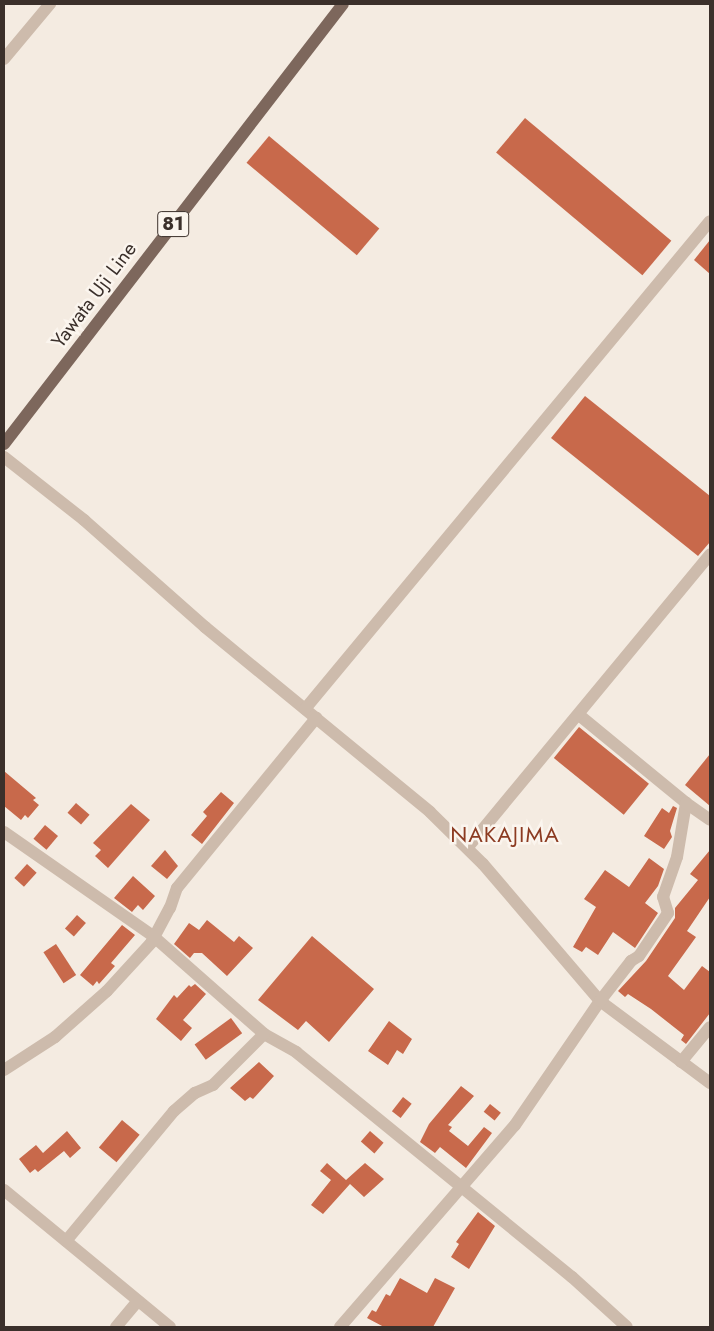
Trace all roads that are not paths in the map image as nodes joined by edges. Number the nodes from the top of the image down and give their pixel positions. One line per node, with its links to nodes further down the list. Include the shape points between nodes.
1 (50, 4): 3 (street)
2 (343, 4): 5 (main road, Yawata Uji Line / 81)
3 (4, 59)
4 (710, 221): 8 (street)
5 (4, 444)
6 (4, 457): 8 (street, via 84,520 205,627)
7 (710, 554): 9 (street)
8 (305, 709): 10 (street)
9 (579, 715): 11 (street); 14 (street)
10 (316, 718): 14 (street); 15 (street, via 177,888 170,908)
11 (686, 803): 12 (street); 16 (street, via 678,857 663,897 668,913 639,956 631,961)
12 (710, 820)
13 (4, 832): 15 (street)
14 (468, 847): 16 (street)
15 (153, 936): 18 (street); 20 (street, via 101,997 55,1038)
16 (600, 1001): 19 (street); 22 (street, via 515,1125)
17 (710, 1027): 19 (street)
18 (264, 1034): 22 (street, via 296,1052); 24 (street, via 213,1084 195,1093 174,1111)
19 (681, 1062): 21 (street)
20 (4, 1070)
21 (710, 1083)
22 (462, 1189): 28 (street); 29 (street, via 572,1277)
23 (4, 1190): 24 (street)
24 (66, 1241): 25 (street)
25 (138, 1301): 26 (street); 27 (street)
26 (116, 1327)
27 (170, 1327)
28 (340, 1327)
29 (627, 1327)

